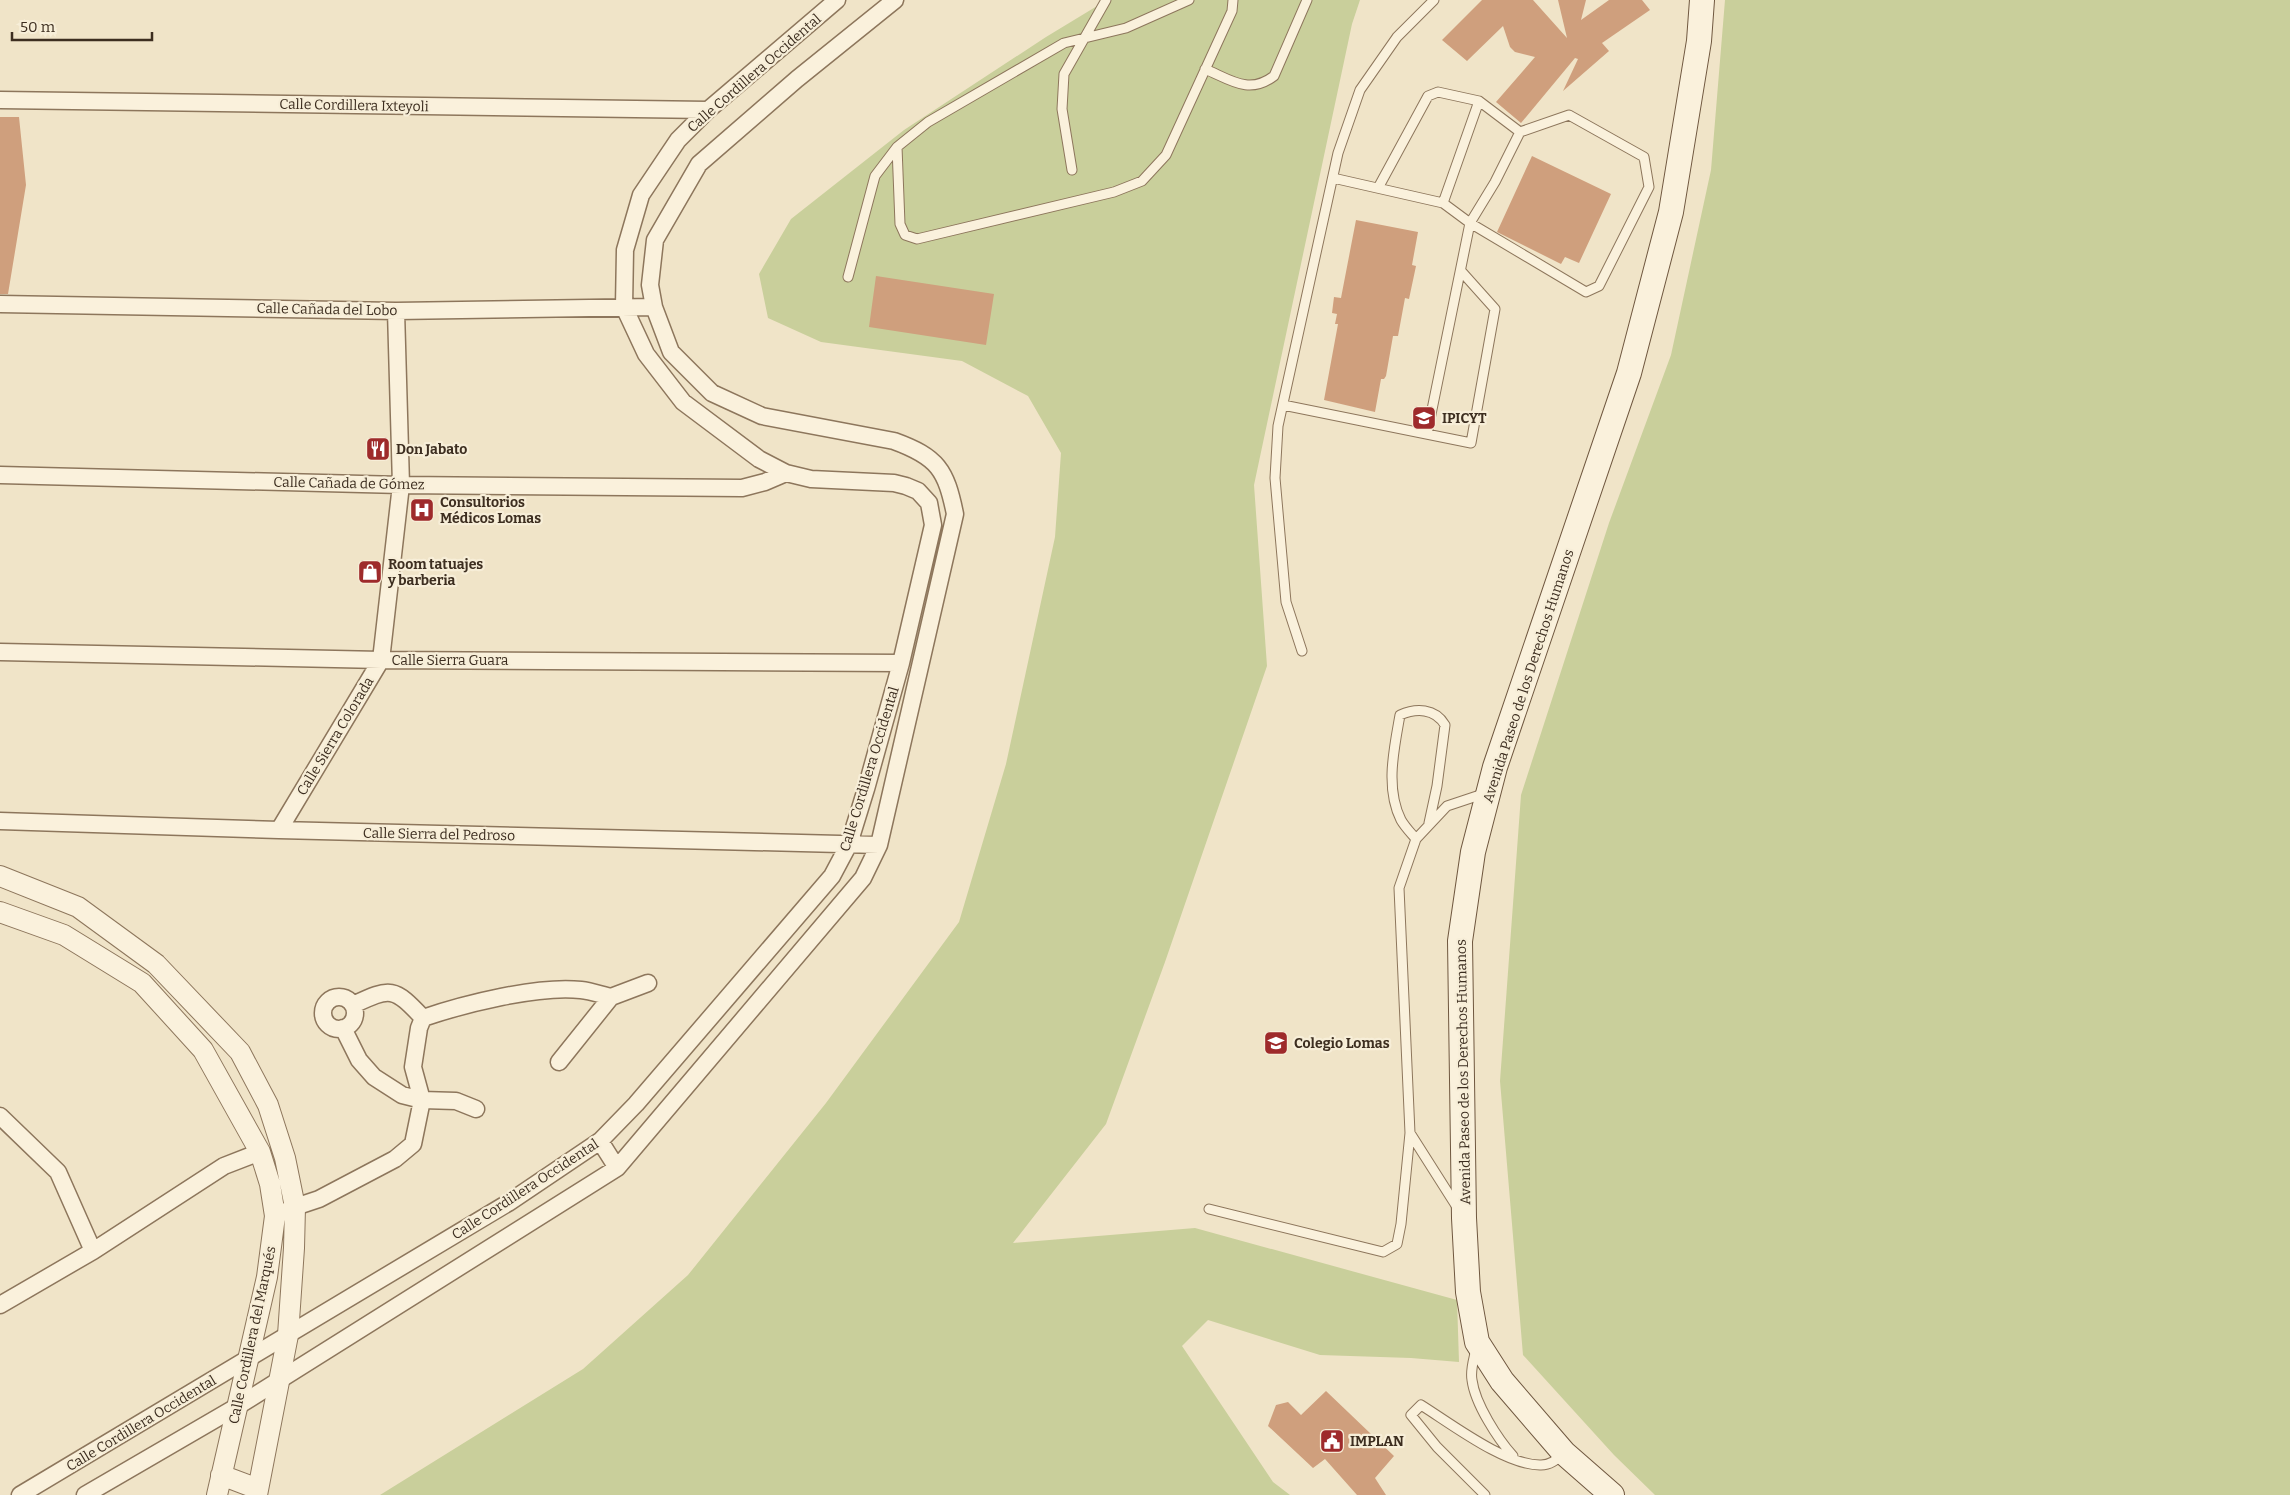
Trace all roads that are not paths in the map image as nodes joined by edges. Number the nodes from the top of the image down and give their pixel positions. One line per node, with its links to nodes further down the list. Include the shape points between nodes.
1 (837, 0): 13 (street, Calle Cordillera Occidental)
2 (895, 0): 25 (street, Calle Cordillera Occidental, via 699,164 655,240 650,285)
3 (1106, 0): 9 (lane)
4 (1189, 0): 9 (lane, via 1126,28)
5 (1233, 0): 10 (lane, via 1232,11)
6 (1307, 0): 10 (lane, via 1274,76 1264,84 1249,86)
7 (1434, 0): 17 (lane, via 1397,37 1360,90 1338,153)
8 (1702, 0): 36 (main road, Avenida Paseo de los Derechos Humanos, via 1699,41 1670,212 1629,373)
9 (1084, 38): 15 (lane, via 1064,43 945,112); 16 (lane, via 1064,74 1062,109)
10 (1205, 69): 15 (lane, via 1166,155 1142,181 1114,192 917,239 905,235 900,224)
11 (0, 100): 13 (street, Calle Cordillera Ixteyoli)
12 (1480, 101): 14 (lane); 18 (lane, via 1438,92 1428,96); 19 (lane)
13 (708, 110): 24 (street, Calle Cordillera Occidental, via 678,140 641,195 625,250)
14 (1520, 132): 20 (lane); 20 (lane, via 1569,115 1644,157 1649,187 1600,286 1586,292)
15 (897, 147): 22 (lane, via 875,176)
16 (1072, 170)
17 (1333, 178): 18 (lane); 27 (lane)
18 (1378, 188): 19 (lane)
19 (1443, 203): 20 (lane)
20 (1470, 223): 21 (lane)
21 (1460, 271): 28 (lane); 28 (lane, via 1495,308 1471,443)
22 (848, 277)
23 (0, 304): 26 (street, Calle Cañada del Lobo)
24 (624, 307): 25 (street, Calle Cañada del Lobo); 26 (street, Calle Cañada del Lobo); 29 (street, Calle Cordillera Occidental, via 646,354 682,402 759,459)
25 (654, 307): 42 (street, Calle Cordillera Occidental, via 671,352 712,393 762,416 894,441 915,449 931,459 943,473 950,489 955,514)
26 (396, 310): 31 (street, Calle Sierra Colorada)
27 (1283, 405): 28 (lane); 32 (lane, via 1278,426 1275,478 1286,602)
28 (1427, 434)
29 (786, 473): 31 (street, Calle Cañada de Gómez, via 742,488); 35 (street, Calle Cordillera Occidental, via 811,480 894,483 918,491 929,503 933,524)
30 (0, 475): 31 (street, Calle Cañada de Gómez)
31 (401, 485): 34 (street, Calle Sierra Colorada)
32 (1302, 651)
33 (0, 652): 34 (street, Calle Sierra Guara)
34 (381, 660): 35 (street, Calle Sierra Guara); 39 (street, Calle Sierra Colorada)
35 (901, 663): 41 (street, Calle Cordillera Occidental)
36 (1488, 792): 38 (lane, via 1447,806); 61 (main road, Avenida Paseo de los Derechos Humanos, via 1473,852 1460,941)
37 (0, 821): 39 (street, Calle Sierra del Pedroso)
38 (1429, 825): 40 (lane); 40 (lane, via 1445,725 1436,715 1413,710 1400,715 1392,783 1394,802 1402,822)
39 (279, 830): 41 (street, Calle Sierra del Pedroso)
40 (1416, 839): 54 (lane, via 1398,888)
41 (849, 844): 42 (street, Calle Sierra del Pedroso); 55 (street, Calle Cordillera Occidental, via 832,876 636,1104)
42 (879, 845): 57 (street, Calle Cordillera Occidental, via 863,878)
43 (0, 876): 58 (street, Calle Cordillera del Marqués, via 78,907 140,952 156,964 240,1052 268,1105 285,1158)
44 (0, 912): 56 (street, Calle Cordillera del Marqués, via 64,935 142,983 202,1050)
45 (648, 983): 46 (street)
46 (611, 997): 48 (street, via 582,990 540,991 450,1009); 50 (street)
47 (353, 1005): 48 (street, via 379,993 392,992 405,998); 49 (street, via 352,1021); 49 (street, via 340,997 330,999 324,1006 325,1022 334,1028)
48 (423, 1018): 51 (street, via 414,1067)
49 (343, 1028): 51 (street, via 359,1060 374,1077 402,1095)
50 (559, 1062)
51 (422, 1100): 52 (street, via 456,1101); 58 (street, via 413,1144 395,1159 319,1199)
52 (476, 1109)
53 (0, 1116): 62 (street, via 58,1172)
54 (1410, 1133): 59 (lane, via 1397,1244 1383,1252); 61 (lane)
55 (600, 1141): 57 (street); 64 (street, Calle Cordillera Occidental, via 508,1203)
56 (260, 1152): 60 (street, Calle Cordillera del Marqués); 62 (street, via 224,1166)
57 (617, 1168): 67 (street, Calle Cordillera Occidental)
58 (295, 1207): 60 (street); 64 (street, Calle Cordillera del Marqués)
59 (1209, 1209)
60 (275, 1216): 66 (street, Calle Cordillera del Marqués, via 267,1277)
61 (1464, 1218): 65 (main road, Avenida Paseo de los Derechos Humanos, via 1468,1292)
62 (93, 1252): 63 (street)
63 (0, 1305)
64 (288, 1335): 66 (street, Calle Cordillera Occidental); 67 (street, Calle Cordillera del Marqués)
65 (1477, 1342): 69 (main road, Avenida Paseo de los Derechos Humanos, via 1502,1381); 70 (lane, via 1472,1381 1478,1400 1502,1444)
66 (247, 1360): 68 (street, Calle Cordillera del Marqués); 73 (street, Calle Cordillera Occidental)
67 (281, 1379): 68 (street, Calle Cordillera Occidental); 72 (street, Calle Cordillera del Marqués)
68 (238, 1406): 71 (street, Calle Cordillera del Marqués); 74 (street, Calle Cordillera Occidental)
69 (1564, 1453): 70 (lane, via 1552,1463 1540,1465); 77 (main road, Avenida Paseo de los Derechos Humanos)
70 (1517, 1460): 76 (lane, via 1475,1440 1421,1404 1411,1415 1437,1447)
71 (221, 1475): 72 (street); 75 (street, Calle Cordillera del Marqués)
72 (257, 1492)
73 (20, 1495)
74 (85, 1495)
75 (217, 1495)
76 (1485, 1495)
77 (1612, 1495)

